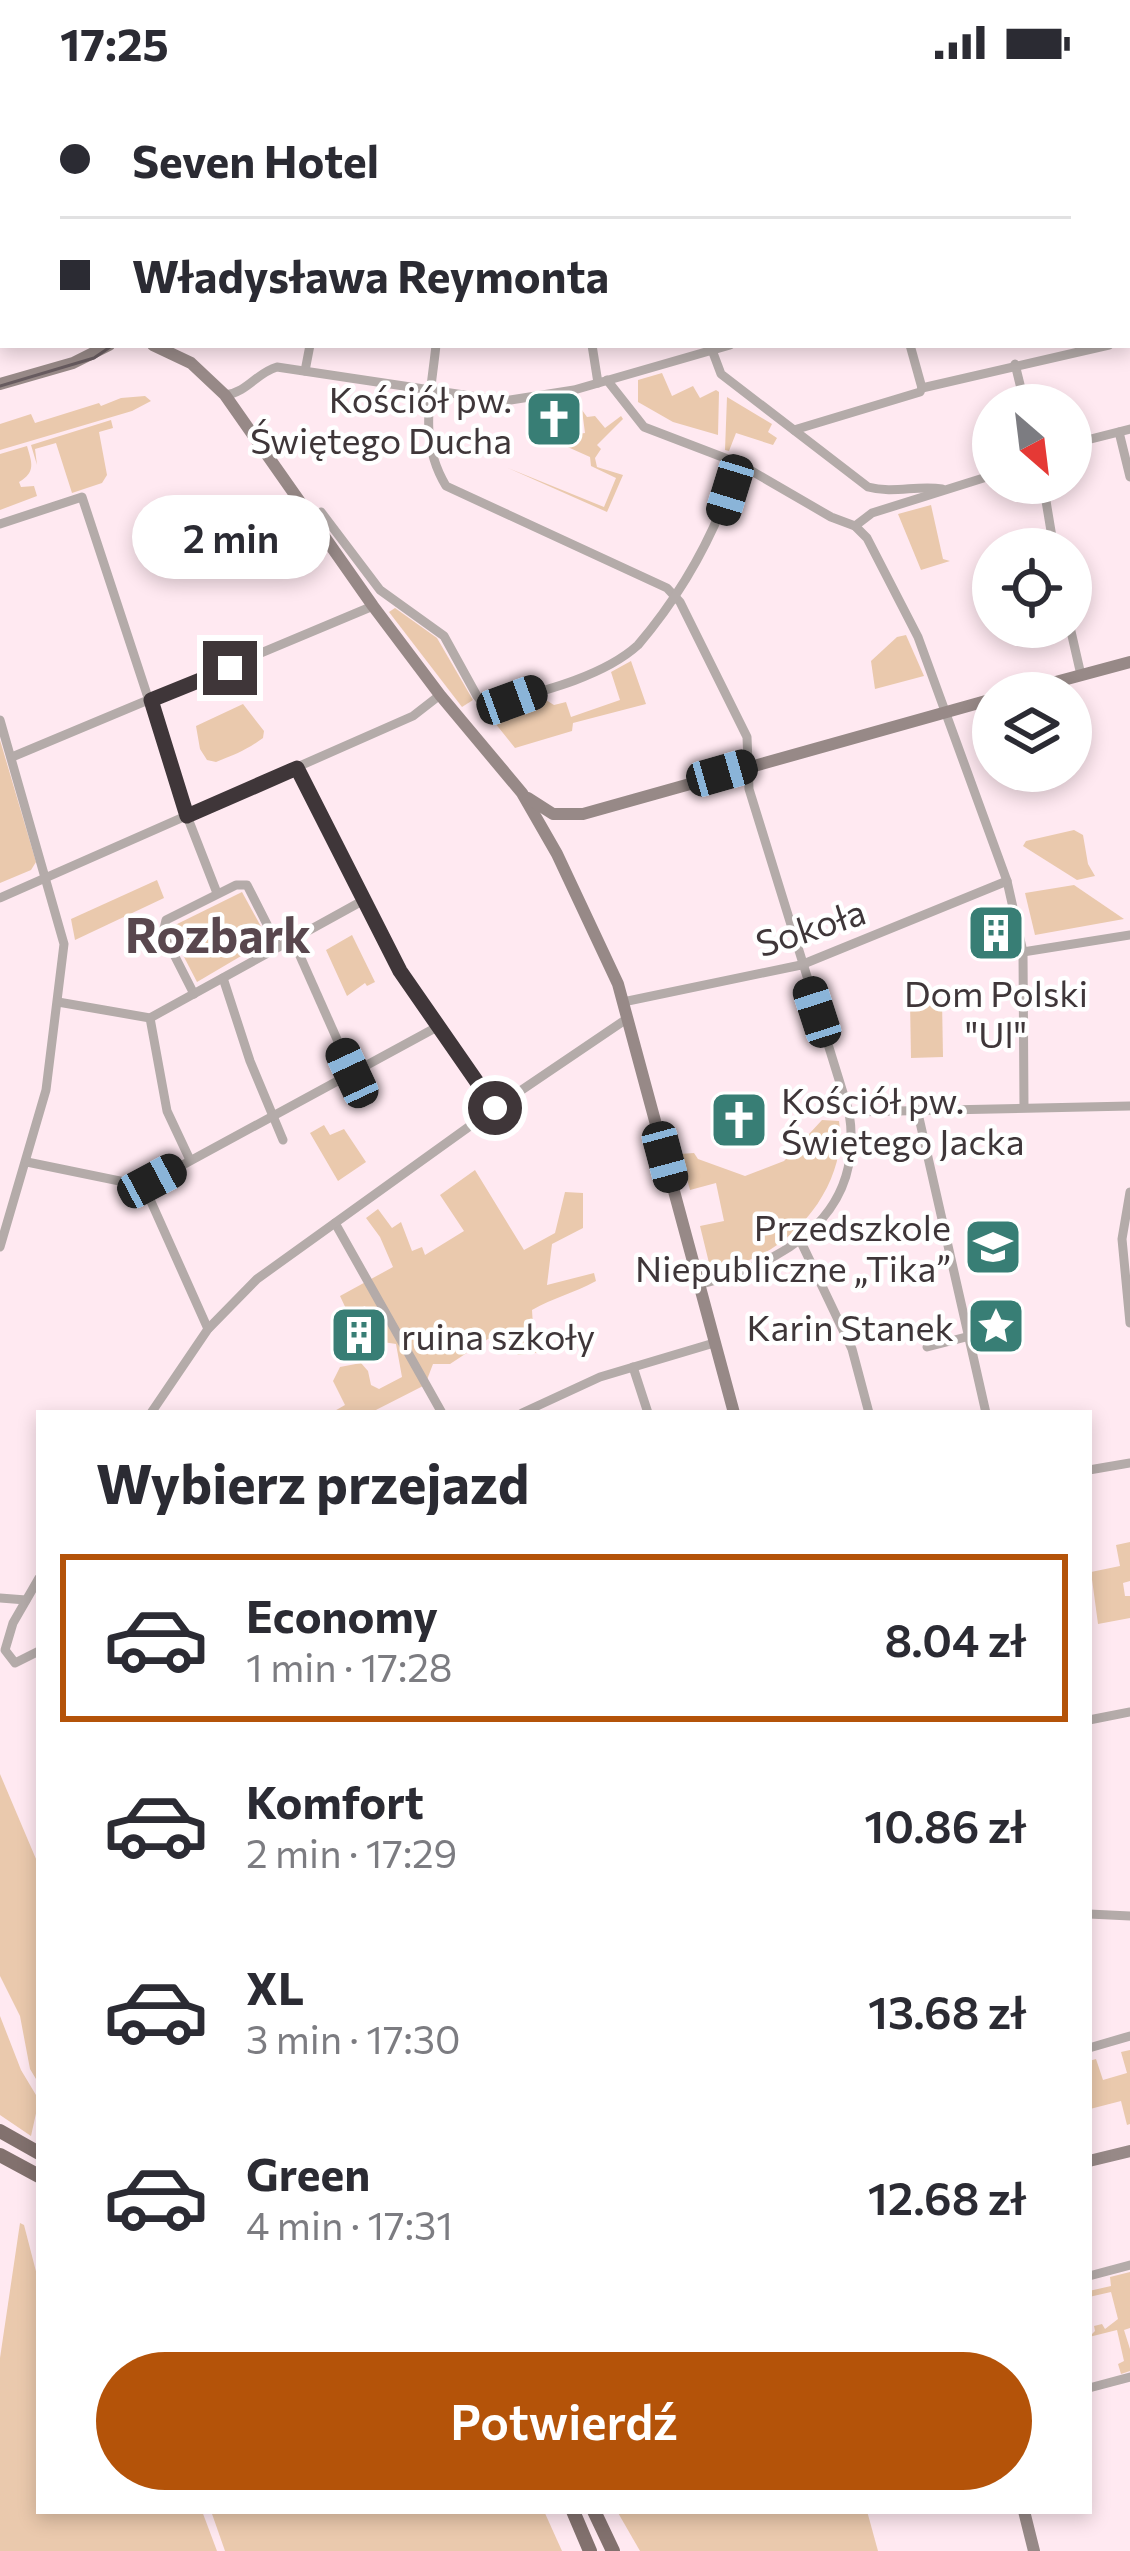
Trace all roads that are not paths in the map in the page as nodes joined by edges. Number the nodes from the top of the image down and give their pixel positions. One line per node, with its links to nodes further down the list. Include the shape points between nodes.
1 (103, 348): 14 (main road)
2 (160, 348): 18 (main road)
3 (309, 348): 12 (street)
4 (436, 348): 16 (street)
5 (593, 348): 13 (street)
6 (719, 348): 10 (street)
7 (911, 348): 17 (street)
8 (1094, 348): 11 (street)
9 (698, 349): 10 (street); 13 (street)
10 (712, 350): 19 (street, via 721,374)
11 (1015, 364): 15 (street); 17 (street)
12 (305, 370): 16 (street); 18 (street, via 267,370 244,391)
13 (603, 381): 16 (street, via 504,401); 22 (street, via 644,427)
14 (0, 384)
15 (1020, 384)
16 (431, 388): 29 (street, via 426,433 446,486)
17 (922, 388): 19 (street)
18 (225, 395): 30 (main road)
19 (794, 430): 25 (street, via 868,487)
20 (1125, 430): 21 (street); 23 (street)
21 (1092, 439)
22 (739, 464): 28 (street); 29 (street, via 722,517)
23 (1130, 477)
24 (972, 481): 25 (street)
25 (942, 489): 28 (street, via 867,514)
26 (322, 512): 29 (street, via 380,590 444,636 484,705 627,656)
27 (0, 524): 34 (street, via 82,497)
28 (855, 526): 36 (street, via 897,592)
29 (675, 595): 39 (street, via 747,737)
30 (373, 607): 33 (main road); 34 (street)
31 (1130, 662): 32 (main road)
32 (1092, 672)
33 (440, 695): 40 (street); 41 (main road)
34 (151, 700): 38 (street); 42 (street)
35 (972, 704): 36 (main road)
36 (947, 711): 39 (main road); 44 (street)
37 (0, 720): 38 (street)
38 (12, 757): 43 (street)
39 (749, 766): 41 (main road, via 576,815 549,813); 52 (street, via 749,792)
40 (297, 768): 42 (street); 47 (street)
41 (522, 793): 56 (main road, via 601,941)
42 (187, 816): 43 (street); 45 (street)
43 (46, 878): 46 (street); 55 (street, via 64,944)
44 (1007, 880): 51 (street); 52 (street, Sokoła)
45 (217, 893): 50 (street, via 250,887); 54 (street, via 162,924)
46 (0, 898)
47 (364, 900): 49 (street); 59 (street)
48 (1130, 935): 51 (street)
49 (292, 938): 50 (street); 60 (street)
50 (278, 946): 53 (street)
51 (1023, 952): 62 (street)
52 (801, 965): 56 (street, Sokoła); 65 (street)
53 (223, 977): 54 (street); 66 (street)
54 (194, 994): 57 (street)
55 (58, 1002): 57 (street); 69 (street)
56 (623, 1002): 58 (main road)
57 (150, 1018): 68 (street, via 167,1111)
58 (628, 1018): 63 (street); 75 (main road)
59 (437, 1028): 60 (street); 63 (street)
60 (352, 1073): 66 (street)
61 (1130, 1106): 62 (street)
62 (1024, 1107): 64 (street)
63 (495, 1108): 72 (street)
64 (917, 1109): 65 (street); 78 (street)
65 (849, 1112): 73 (street, via 847,1172)
66 (271, 1118): 67 (street); 68 (street)
67 (283, 1140)
68 (190, 1160): 70 (street)
69 (27, 1162): 70 (street); 74 (street)
70 (144, 1186): 77 (street)
71 (1130, 1192): 76 (street, via 1122,1256)
72 (335, 1223): 77 (street, via 257,1279); 83 (street)
73 (801, 1242): 75 (street, via 752,1270); 87 (street, via 852,1349)
74 (0, 1247)
75 (698, 1285): 79 (main road)
76 (1130, 1323)
77 (208, 1329): 82 (street)
78 (970, 1336): 80 (street); 88 (street)
79 (714, 1343): 81 (street); 86 (main road)
80 (927, 1347)
81 (633, 1367): 84 (street); 85 (street)
82 (153, 1410)
83 (440, 1410)
84 (528, 1410)
85 (647, 1410)
86 (733, 1410)
87 (868, 1410)
88 (985, 1410)
89 (1130, 1462): 90 (street)
90 (1092, 1469)
91 (36, 1584): 93 (street)
92 (0, 1598): 93 (street)
93 (26, 1600): 94 (street, via 5,1650 15,1663)
94 (36, 1652)
95 (1130, 1712): 96 (street)
96 (1092, 1719)
97 (1092, 1914): 98 (street)
98 (1130, 1916)
99 (1130, 2036): 100 (street)
100 (1092, 2047)
101 (0, 2131): 102 (main road)
102 (36, 2151)
103 (1130, 2151): 105 (main road)
104 (0, 2155): 106 (main road)
105 (1092, 2160)
106 (36, 2174)
107 (1130, 2265): 108 (street)
108 (1092, 2275)
109 (1130, 2378): 110 (street)
110 (1092, 2386)
111 (573, 2514): 114 (main road)
112 (595, 2514): 115 (main road)
113 (1025, 2514): 116 (main road)
114 (590, 2551)
115 (613, 2551)
116 (1034, 2551)

